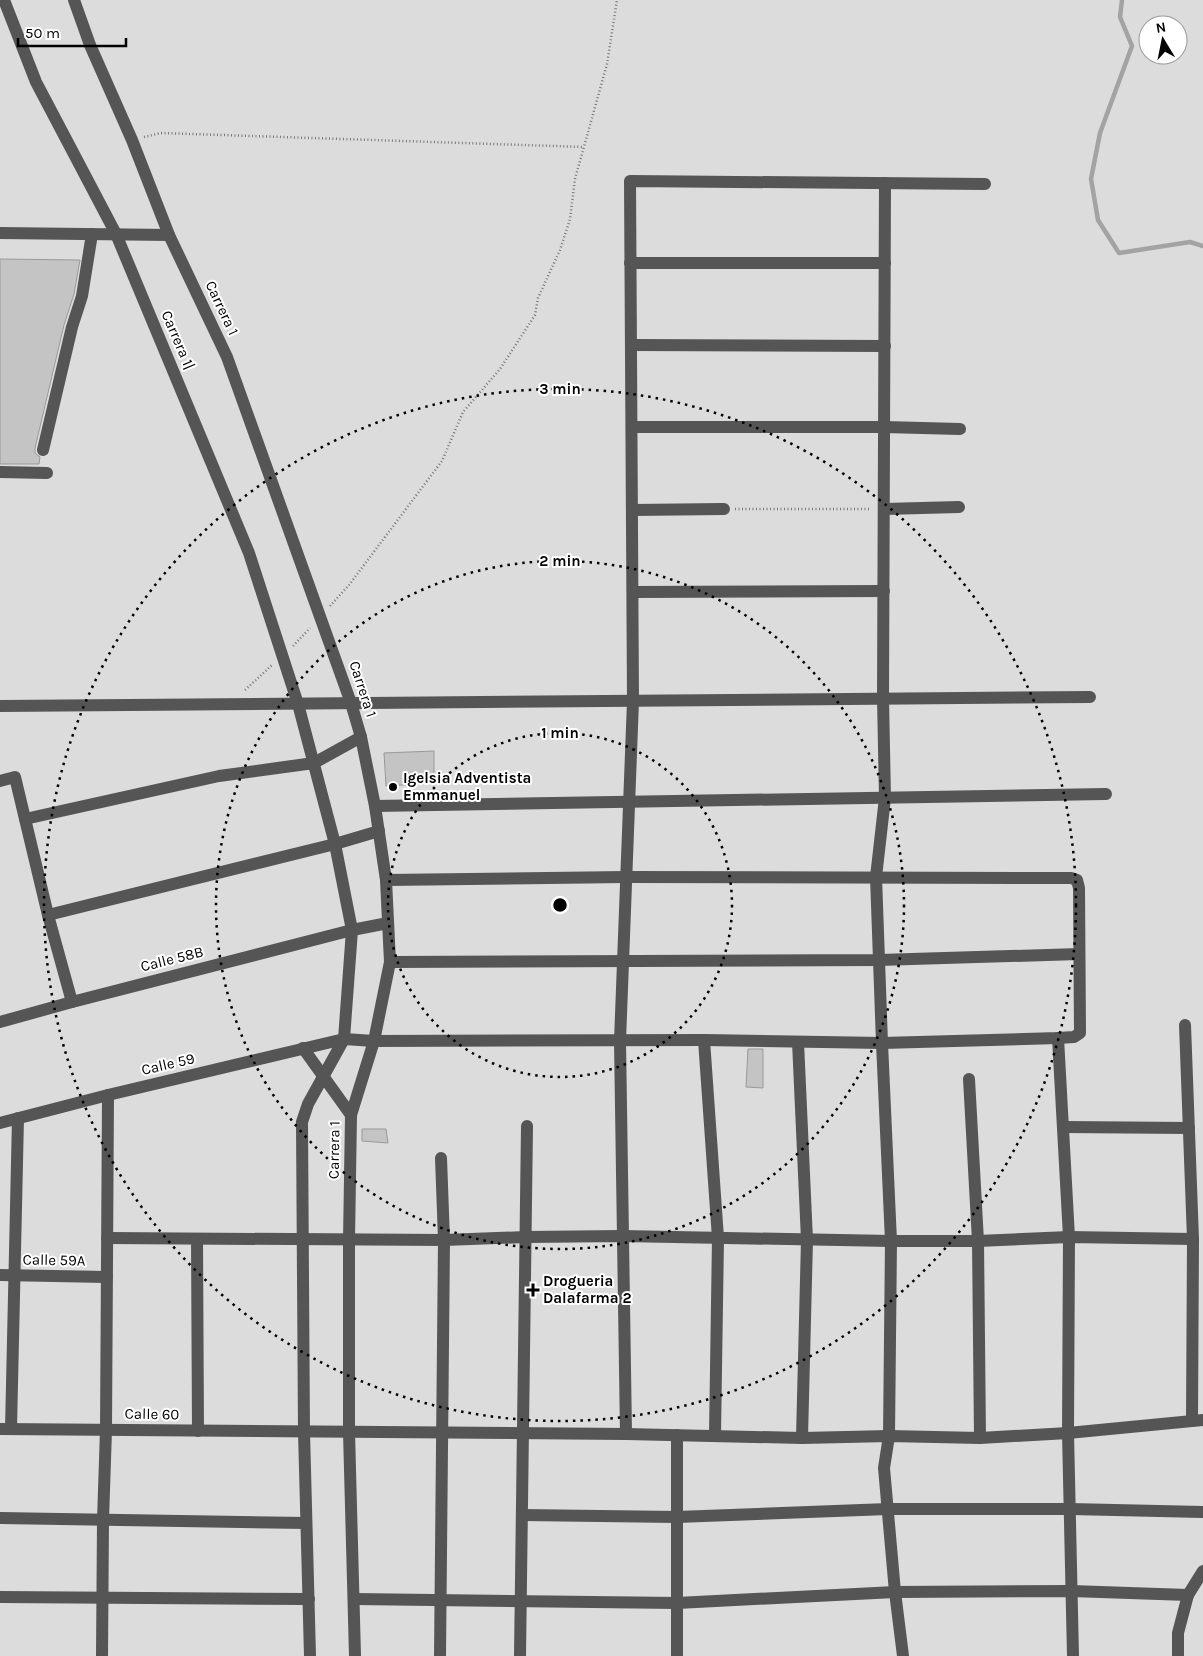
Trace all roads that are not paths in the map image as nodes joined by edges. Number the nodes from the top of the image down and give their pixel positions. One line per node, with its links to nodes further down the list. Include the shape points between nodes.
1 (4, 0): 7 (street, Carrera 1|, via 36,82)
2 (74, 0): 8 (street, Carrera 1)
3 (885, 184): 4 (street); 9 (street, via 630,181); 10 (street)
4 (984, 184)
5 (0, 233): 6 (street)
6 (92, 234): 7 (street); 16 (street, via 82,296)
7 (116, 234): 8 (street); 29 (street, Carrera 1|, via 248,553)
8 (169, 235): 28 (street, Carrera 1, via 227,357)
9 (630, 263): 10 (street); 11 (street)
10 (885, 263): 12 (street)
11 (631, 345): 12 (street); 13 (street)
12 (885, 346): 14 (street)
13 (632, 427): 14 (street); 22 (street)
14 (884, 427): 15 (street); 21 (street)
15 (960, 429)
16 (43, 450)
17 (0, 472): 18 (street)
18 (47, 473)
19 (959, 507): 21 (street)
20 (724, 509): 22 (street)
21 (884, 509): 23 (street)
22 (632, 510): 24 (street)
23 (884, 591): 24 (street); 26 (street)
24 (632, 592): 27 (street)
25 (1090, 696): 26 (street)
26 (883, 698): 27 (street); 35 (street)
27 (633, 701): 28 (street); 36 (street)
28 (351, 703): 29 (street); 31 (street, Carrera 1)
29 (298, 704): 30 (street); 32 (street, Carrera 1|)
30 (0, 706)
31 (361, 737): 32 (street); 37 (street, Carrera 1)
32 (314, 763): 38 (street, via 219,776); 40 (street, Carrera 1|)
33 (0, 781): 38 (street, via 15,777)
34 (1106, 794): 35 (street)
35 (885, 798): 36 (street); 42 (street)
36 (629, 802): 37 (street); 41 (street)
37 (375, 806): 39 (street, Carrera 1)
38 (25, 818): 44 (street)
39 (379, 831): 40 (street); 43 (street, Carrera 1)
40 (335, 844): 44 (street); 46 (street, Carrera 1|)
41 (626, 877): 42 (street); 43 (street); 48 (street)
42 (876, 877): 47 (street, via 1077,880); 49 (street)
43 (386, 880): 45 (street, Carrera 1)
44 (48, 915): 51 (street)
45 (388, 923): 46 (street, Calle 58B); 50 (street, Carrera 1)
46 (352, 930): 51 (street, Calle 58B); 55 (street, Carrera 1|)
47 (1079, 954): 49 (street); 54 (street, Calle 59, via 1080,1033 1074,1037)
48 (623, 960): 49 (street); 50 (street); 58 (street)
49 (879, 960): 60 (street)
50 (390, 962): 57 (street, Carrera 1)
51 (72, 1002): 52 (street, Calle 58B)
52 (0, 1022)
53 (1186, 1025): 70 (street)
54 (1058, 1038): 60 (street, Calle 59); 69 (street)
55 (344, 1039): 57 (street, Calle 59); 61 (street, Calle 59); 62 (street)
56 (704, 1040): 58 (street, Calle 59); 59 (street, Calle 59); 76 (street)
57 (374, 1041): 58 (street, Calle 59); 65 (street, Carrera 1)
58 (620, 1041): 72 (street)
59 (798, 1042): 60 (street, Calle 59); 82 (street)
60 (882, 1043): 83 (street)
61 (303, 1048): 62 (street); 64 (street, Calle 59)
62 (323, 1076): 65 (street); 78 (street, via 302,1122)
63 (969, 1079): 84 (street)
64 (108, 1095): 66 (street, Calle 59); 75 (street)
65 (351, 1116): 80 (street, Carrera 1)
66 (18, 1118): 67 (street, Calle 59); 86 (street)
67 (0, 1123)
68 (527, 1126): 73 (street)
69 (1063, 1127): 70 (street); 74 (street)
70 (1189, 1128): 79 (street)
71 (441, 1158): 81 (street)
72 (622, 1236): 73 (street); 76 (street); 97 (street)
73 (526, 1237): 81 (street); 95 (street)
74 (1068, 1237): 79 (street); 84 (street); 96 (street)
75 (107, 1238): 77 (street); 87 (street)
76 (718, 1238): 82 (street); 99 (street)
77 (197, 1239): 78 (street); 91 (street)
78 (302, 1239): 80 (street); 92 (street)
79 (1192, 1239): 88 (street)
80 (349, 1240): 81 (street); 93 (street, Carrera 1)
81 (444, 1240): 94 (street)
82 (807, 1240): 83 (street); 101 (street)
83 (891, 1241): 84 (street); 100 (street)
84 (978, 1241): 102 (street)
85 (0, 1275): 86 (street, Calle 59A)
86 (14, 1276): 87 (street, Calle 59A); 89 (street)
87 (107, 1277): 90 (street)
88 (1197, 1420): 96 (street, Calle 60)
89 (5, 1429): 90 (street, Calle 60)
90 (106, 1430): 91 (street, Calle 60); 109 (street)
91 (198, 1431): 92 (street, Calle 60)
92 (304, 1432): 93 (street, Calle 60); 110 (street)
93 (349, 1432): 94 (street, Calle 60); 118 (street, Carrera 1)
94 (442, 1432): 95 (street, Calle 60); 119 (street)
95 (524, 1433): 97 (street, Calle 60); 106 (street)
96 (1068, 1433): 102 (street, Calle 60); 103 (street)
97 (626, 1434): 98 (street, Calle 60)
98 (677, 1435): 99 (street, Calle 60); 107 (street)
99 (715, 1435): 101 (street, Calle 60)
100 (889, 1436): 101 (street, Calle 60); 102 (street, Calle 60); 104 (street, via 884,1468)
101 (802, 1438)
102 (980, 1438)
103 (1070, 1509): 104 (street); 105 (street); 112 (street)
104 (888, 1510): 107 (street); 113 (street)
105 (1203, 1512)
106 (522, 1515): 107 (street); 120 (street)
107 (677, 1517): 121 (street)
108 (0, 1518): 109 (street)
109 (103, 1520): 110 (street); 116 (street)
110 (306, 1523): 117 (street)
111 (1203, 1571): 114 (street)
112 (1071, 1591): 113 (street); 114 (street); 129 (street)
113 (895, 1592): 121 (street); 128 (street)
114 (1188, 1595): 130 (street, via 1178,1633)
115 (0, 1597): 116 (street)
116 (103, 1598): 117 (street); 122 (street)
117 (309, 1598): 123 (street)
118 (354, 1599): 119 (street); 124 (street, Carrera 1)
119 (440, 1600): 120 (street); 125 (street)
120 (520, 1600): 121 (street); 126 (street)
121 (677, 1603): 127 (street)
122 (102, 1656)
123 (310, 1656)
124 (355, 1656)
125 (440, 1656)
126 (520, 1656)
127 (677, 1656)
128 (903, 1656)
129 (1073, 1656)
130 (1178, 1656)

